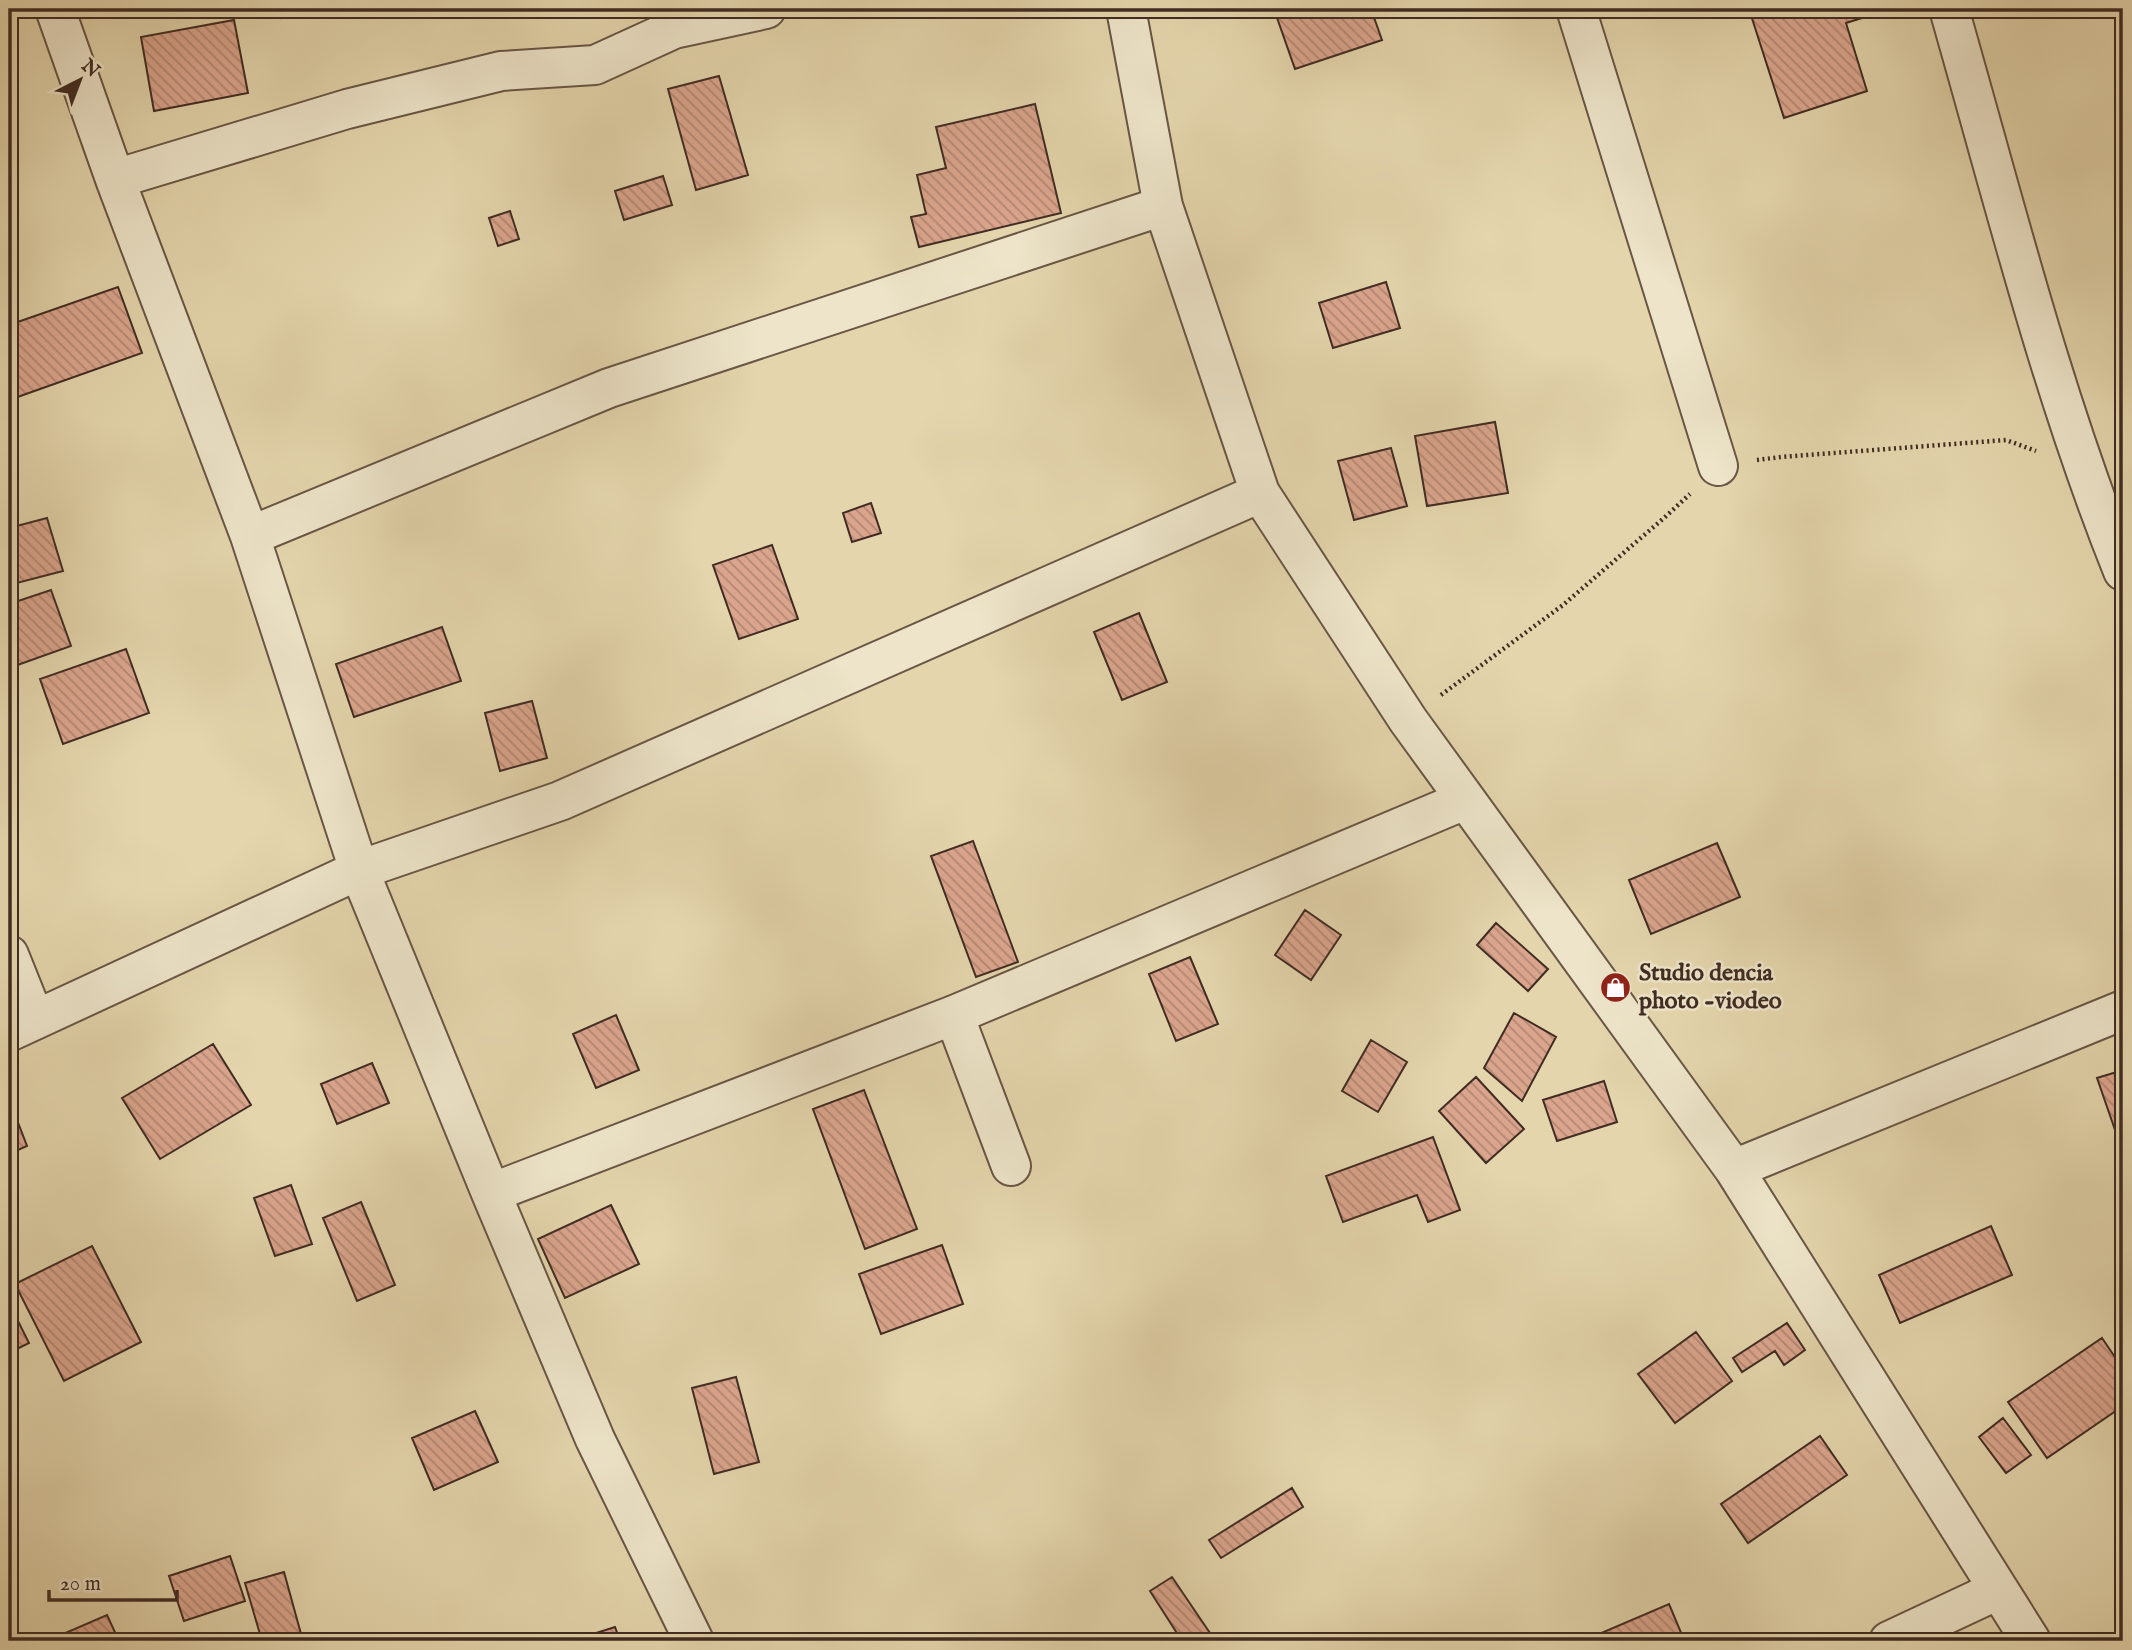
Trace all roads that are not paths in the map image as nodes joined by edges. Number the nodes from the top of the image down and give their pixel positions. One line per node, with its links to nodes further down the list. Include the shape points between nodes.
1 (55, 9): 6 (street)
2 (766, 9): 6 (street, via 674,29 595,65 501,71 347,109)
3 (1126, 9): 7 (street)
4 (1576, 9): 8 (street)
5 (1949, 9): 10 (street, via 2057,385)
6 (115, 179): 11 (street)
7 (1163, 206): 9 (street); 11 (street, via 609,387)
8 (1718, 466)
9 (1259, 493): 13 (street); 14 (street, via 560,801)
10 (2102, 493): 12 (street)
11 (250, 536): 14 (street)
12 (2123, 571)
13 (1465, 800): 17 (street); 20 (street)
14 (359, 870): 18 (street); 21 (street)
15 (9, 955): 18 (street)
16 (2123, 1010): 20 (street)
17 (954, 1015): 19 (street); 21 (street)
18 (22, 1026)
19 (1011, 1166)
20 (1734, 1168): 22 (street)
21 (491, 1193): 23 (street, via 595,1439)
22 (1998, 1590): 24 (street); 25 (street)
23 (694, 1641)
24 (1889, 1641)
25 (2031, 1641)

